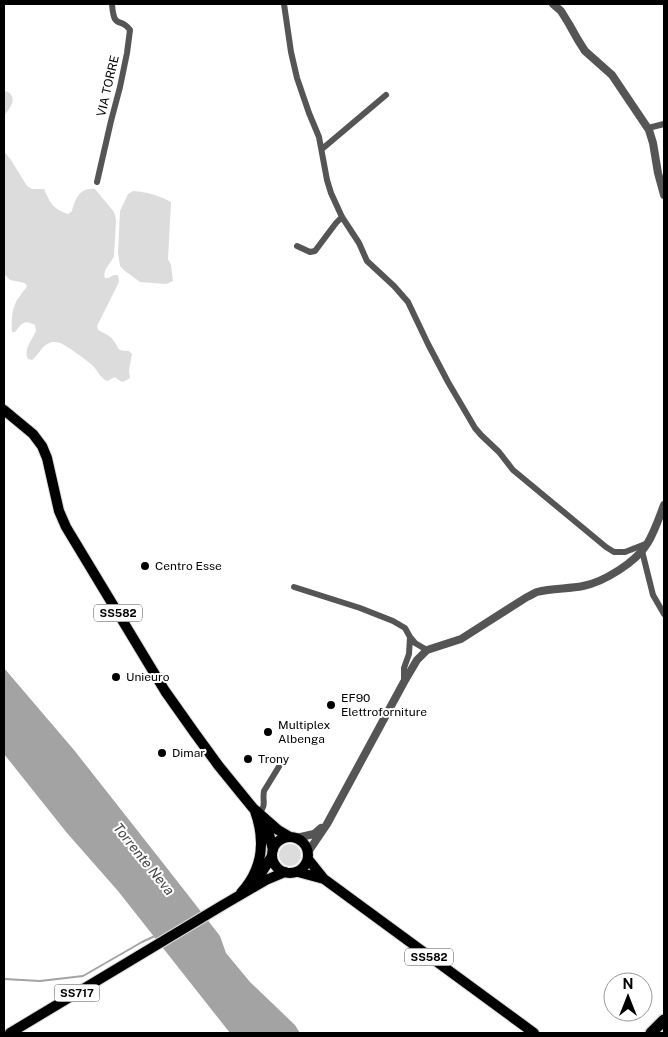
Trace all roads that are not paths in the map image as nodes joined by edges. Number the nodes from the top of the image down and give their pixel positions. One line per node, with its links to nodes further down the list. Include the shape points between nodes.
1 (112, 4): 8 (street, VIA TORRE, via 114,20 130,30 128,53)
2 (284, 4): 7 (street, via 297,78)
3 (553, 4): 6 (street, via 570,24 585,51 612,76)
4 (386, 95): 7 (street)
5 (664, 124): 6 (street)
6 (648, 128): 9 (street)
7 (322, 149): 10 (street, via 327,180)
8 (97, 182)
9 (664, 195)
10 (342, 217): 11 (street, via 315,251); 14 (street, via 368,261 408,302 475,428 513,470 606,548 625,552)
11 (296, 246)
12 (4, 410): 22 (main road, SS582, via 42,446 66,527 165,691 218,765)
13 (664, 505): 14 (street)
14 (648, 543): 15 (street)
15 (642, 551): 17 (street, via 652,595); 19 (street, via 594,583 537,592 461,639)
16 (294, 587): 18 (street, via 394,621 405,628)
17 (664, 614)
18 (410, 638): 19 (street); 20 (street)
19 (427, 650): 20 (street)
20 (404, 682): 23 (street)
21 (284, 760): 22 (street, via 264,791 263,810)
22 (258, 812): 24 (main road, SS582, via 278,830); 25 (main road, SS582, via 269,834); 30 (main road, via 260,856 255,872)
23 (327, 824): 24 (street, via 314,834); 26 (street)
24 (293, 837): 25 (main road, via 280,840); 26 (main road, via 302,841)
25 (272, 853): 27 (main road, via 275,865); 30 (main road, SS717, via 260,875)
26 (308, 855): 28 (main road, via 306,864); 29 (main road, SS582)
27 (285, 872): 28 (main road); 30 (main road, SS717)
28 (298, 872): 29 (main road, SS582)
29 (324, 879): 34 (main road, SS582)
30 (242, 892): 33 (main road, SS717)
31 (664, 1020): 35 (highway)
32 (664, 1030): 36 (highway)
33 (10, 1033)
34 (534, 1033)
35 (651, 1033)
36 (662, 1033)

